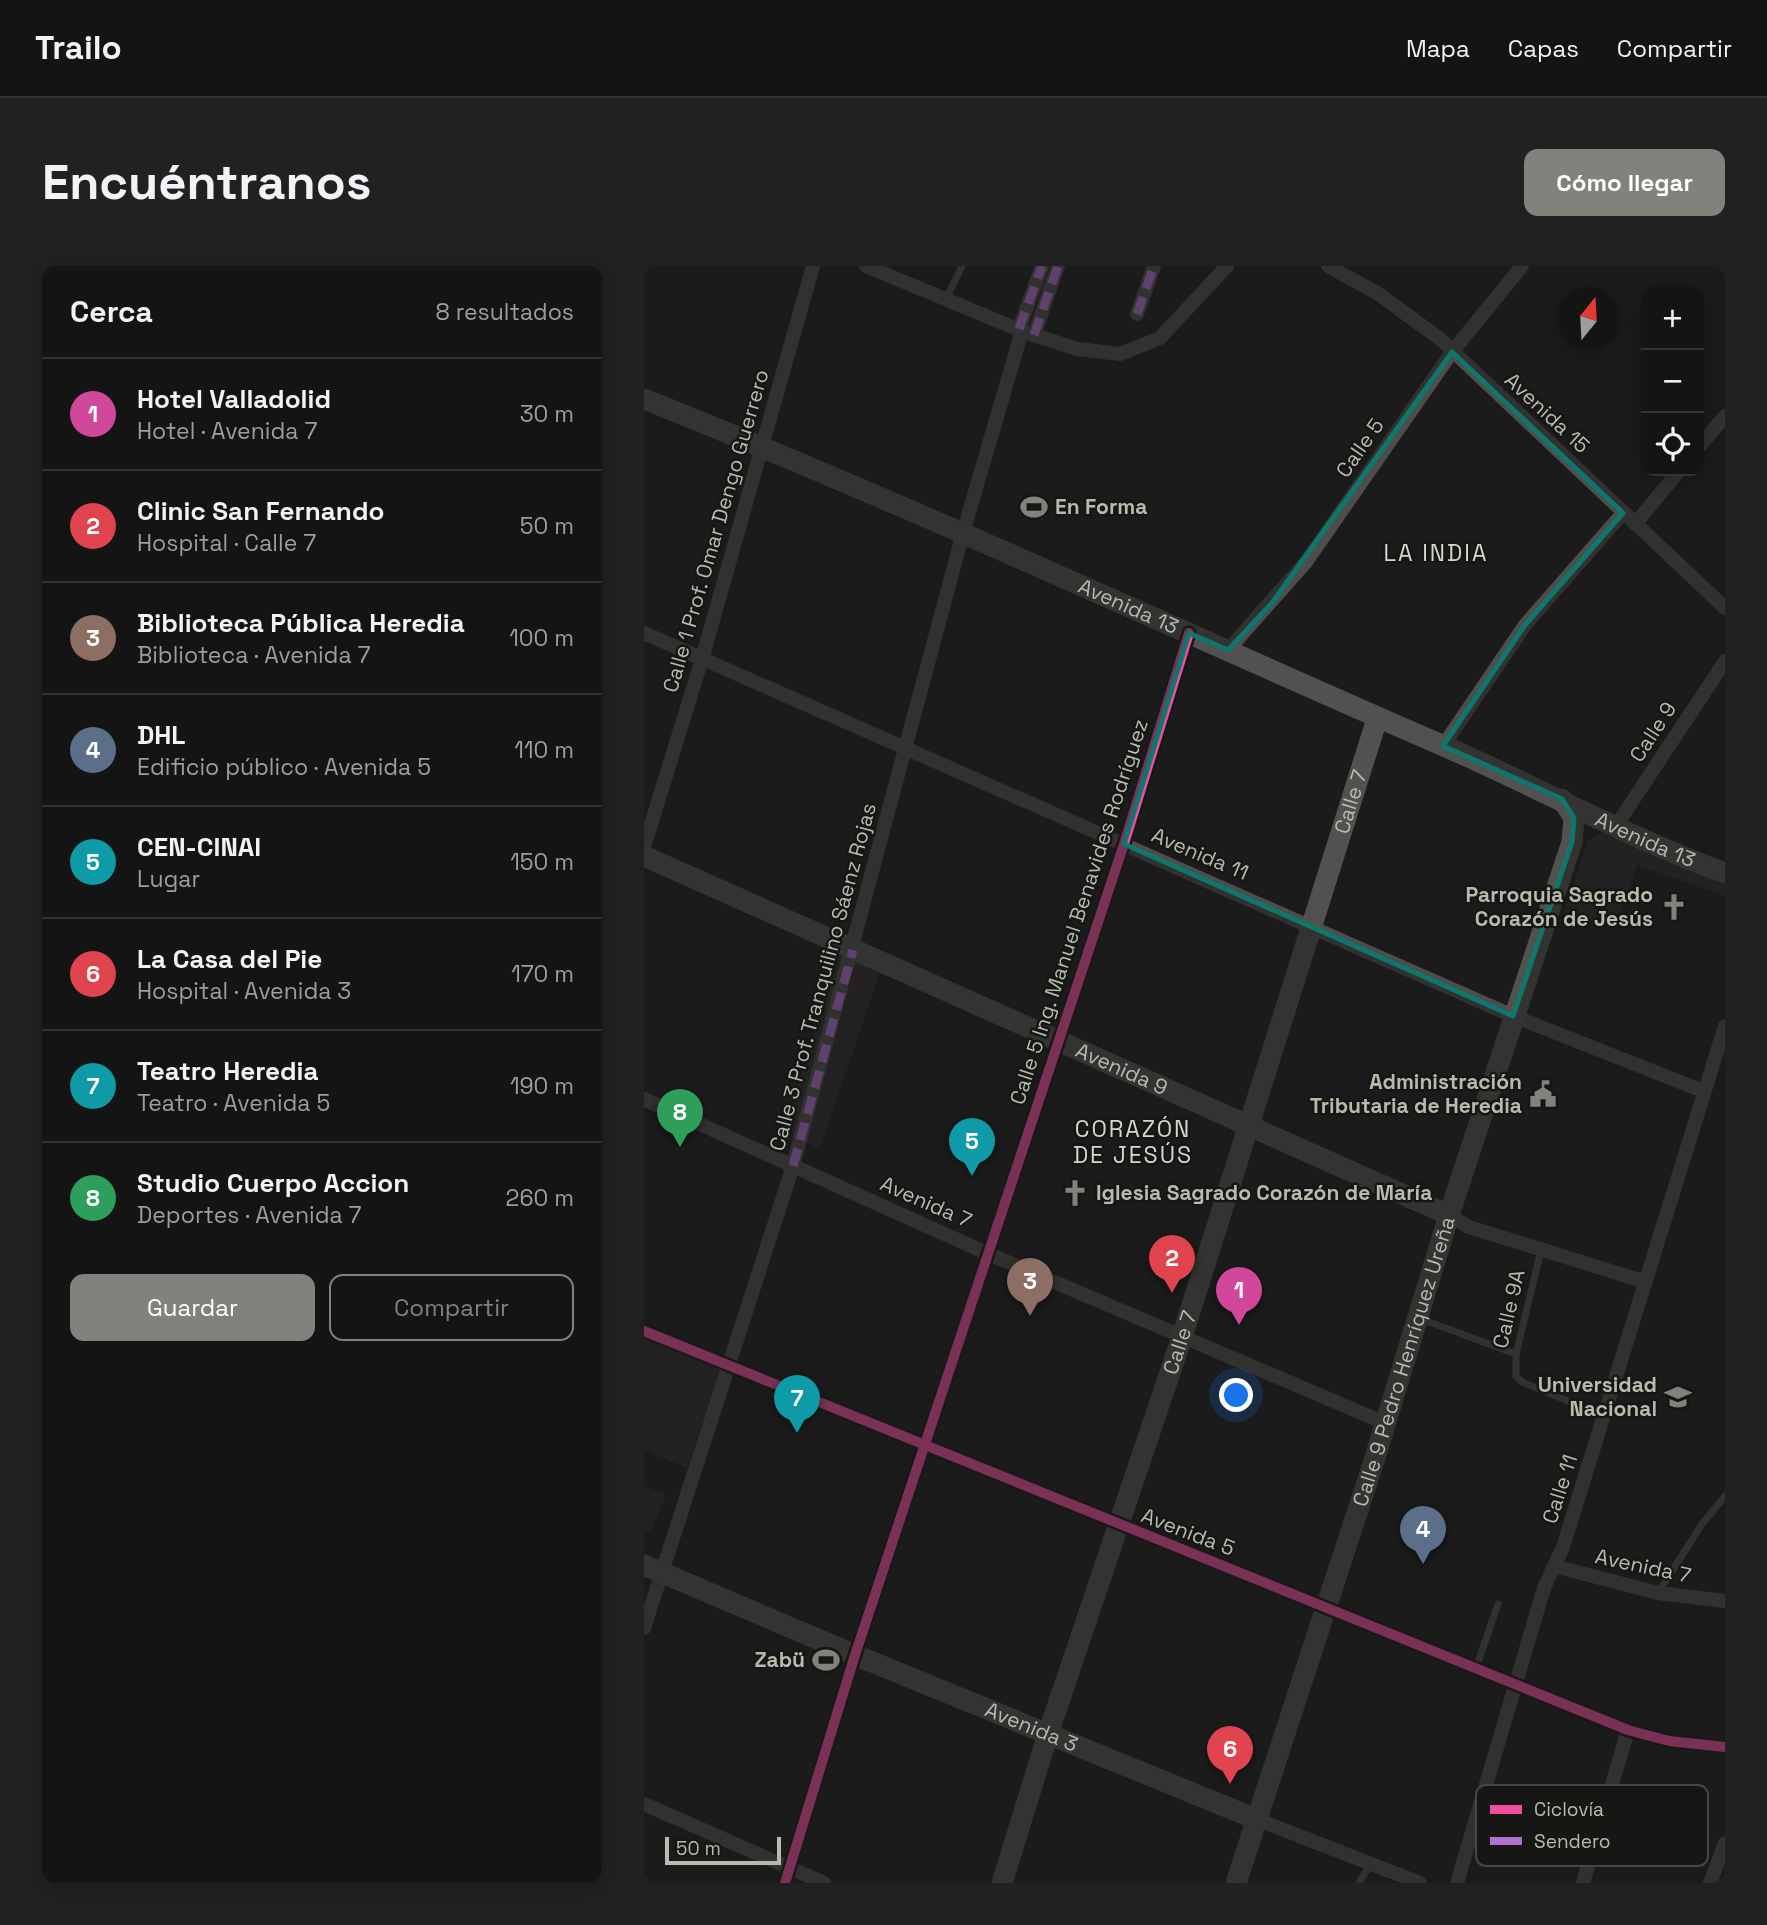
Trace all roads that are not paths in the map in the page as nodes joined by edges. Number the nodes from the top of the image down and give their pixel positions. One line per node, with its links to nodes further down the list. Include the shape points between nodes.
1 (813, 266): 17 (street, Calle 1 Prof. Omar Dengo Guerrero)
2 (866, 266): 10 (street)
3 (962, 266): 10 (lane)
4 (1042, 266): 12 (street)
5 (1058, 266): 12 (street)
6 (1154, 266): 11 (street)
7 (1227, 266): 12 (street, via 1160,338 1119,354 1077,349)
8 (1328, 266): 13 (street, Avenida 15, via 1377,293)
9 (1522, 266): 13 (street, Calle 5)
10 (946, 299): 12 (street)
11 (1138, 314)
12 (1025, 332): 21 (street, Calle 3 Prof. Tranquilino Sáenz Rojas)
13 (1452, 352): 19 (street, Avenida 15); 25 (street, Calle 5, via 1306,562)
14 (644, 399): 17 (main road, Avenida 13)
15 (1725, 416): 16 (street)
16 (1704, 441)
17 (763, 446): 21 (main road, Avenida 13); 26 (street, Calle 1 Prof. Omar Dengo Guerrero)
18 (1675, 476): 20 (street)
19 (1623, 513): 20 (street, Avenida 15); 29 (street, via 1525,625)
20 (1635, 524): 22 (street, Avenida 15)
21 (963, 533): 24 (main road, Avenida 13); 30 (street, Calle 3 Prof. Tranquilino Sáenz Rojas)
22 (1725, 608)
23 (644, 633): 26 (street, Avenida 11)
24 (1189, 633): 25 (main road, Avenida 13); 34 (street, Calle 5 Ing. Manuel Benavides Rodríguez)
25 (1228, 650): 28 (main road, Avenida 13)
26 (702, 659): 30 (street, Avenida 11); 35 (street, Calle 1 Prof. Omar Dengo Guerrero)
27 (1725, 661): 32 (street, Calle 9)
28 (1377, 719): 29 (main road, Avenida 13); 38 (main road, Calle 7)
29 (1443, 746): 31 (main road, Avenida 13)
30 (907, 749): 34 (street, Avenida 11); 39 (street, Calle 3 Prof. Tranquilino Sáenz Rojas)
31 (1562, 799): 32 (main road, Avenida 13); 33 (main road, Calle 9 Pedro Henríquez Ureña, via 1574,818)
32 (1616, 826): 33 (main road, via 1598,824); 37 (main road, Avenida 13)
33 (1572, 842): 40 (main road, Calle 9 Pedro Henríquez Ureña)
34 (1124, 844): 38 (street, Avenida 11); 42 (street, Calle 5 Ing. Manuel Benavides Rodríguez)
35 (644, 847)
36 (644, 856): 39 (main road, Avenida 9)
37 (1725, 873)
38 (1314, 926): 40 (street, Avenida 11); 45 (main road, Calle 7)
39 (853, 950): 42 (main road, Avenida 9); 46 (street, Calle 3 Prof. Tranquilino Sáenz Rojas)
40 (1513, 1016): 43 (street, Avenida 11); 47 (main road, Calle 9 Pedro Henríquez Ureña)
41 (1725, 1026): 43 (street, Calle 11)
42 (1058, 1041): 45 (main road, Avenida 9); 49 (street, Calle 5 Ing. Manuel Benavides Rodríguez)
43 (1703, 1091): 50 (street, Calle 11)
44 (644, 1099): 46 (street, Avenida 7)
45 (1249, 1127): 47 (main road, Avenida 9); 53 (main road, Calle 7)
46 (793, 1166): 49 (street, Avenida 7); 55 (street, Calle 3 Prof. Tranquilino Sáenz Rojas)
47 (1449, 1215): 48 (street, Avenida 9, via 1469,1227); 51 (main road, Calle 9 Pedro Henríquez Ureña)
48 (1541, 1250): 50 (street, Avenida 9); 54 (lane, Calle 9A)
49 (989, 1254): 53 (street, Avenida 7); 58 (street, Calle 5 Ing. Manuel Benavides Rodríguez)
50 (1646, 1282): 56 (street, Calle 11)
51 (1417, 1317): 54 (lane); 57 (main road, Calle 9 Pedro Henríquez Ureña)
52 (644, 1331): 55 (street, Avenida 5)
53 (1182, 1337): 57 (street, Avenida 7); 60 (main road, Calle 7)
54 (1516, 1354): 56 (lane, Calle 9A, via 1516,1376 1522,1382)
55 (729, 1365): 58 (street, Avenida 5); 62 (street, Calle 3 Prof. Tranquilino Sáenz Rojas)
56 (1605, 1416): 61 (street, Calle 11)
57 (1385, 1423): 66 (main road, Calle 9 Pedro Henríquez Ureña)
58 (926, 1447): 60 (street, Avenida 5); 68 (street, Calle 5 Ing. Manuel Benavides Rodríguez)
59 (1725, 1496): 63 (lane)
60 (1120, 1526): 66 (street, Avenida 5); 72 (main road, Calle 7)
61 (1554, 1566): 63 (street, Avenida 7); 70 (street, Calle 11)
62 (653, 1569): 67 (street, Calle 3 Prof. Tranquilino Sáenz Rojas); 68 (main road, Avenida 3)
63 (1658, 1593): 64 (street, Avenida 7)
64 (1725, 1601)
65 (1498, 1605): 69 (lane)
66 (1326, 1606): 69 (street, Avenida 5); 77 (main road, Calle 9 Pedro Henríquez Ureña)
67 (644, 1628)
68 (855, 1656): 72 (main road, Avenida 3); 82 (street, Calle 5 Ing. Manuel Benavides Rodríguez)
69 (1476, 1668): 70 (street, Avenida 5)
70 (1516, 1684): 71 (street, Avenida 5); 74 (street, Calle 11)
71 (1628, 1730): 73 (street, Avenida 5, via 1669,1741); 75 (street)
72 (1048, 1734): 77 (main road, Avenida 3); 85 (main road, Calle 7)
73 (1725, 1747)
74 (1486, 1785)
75 (1612, 1785)
76 (644, 1804): 82 (street)
77 (1256, 1819): 80 (street, Avenida 3); 86 (main road, Calle 9 Pedro Henríquez Ureña)
78 (1476, 1819): 89 (street, Calle 11)
79 (1725, 1843): 91 (street)
80 (1370, 1863): 87 (lane); 88 (street, Avenida 3)
81 (1588, 1866): 90 (street)
82 (790, 1868): 83 (street, Calle 5 Ing. Manuel Benavides Rodríguez); 84 (street)
83 (785, 1883)
84 (824, 1883)
85 (1002, 1883)
86 (1236, 1883)
87 (1359, 1883)
88 (1420, 1883)
89 (1457, 1883)
90 (1583, 1883)
91 (1710, 1883)

